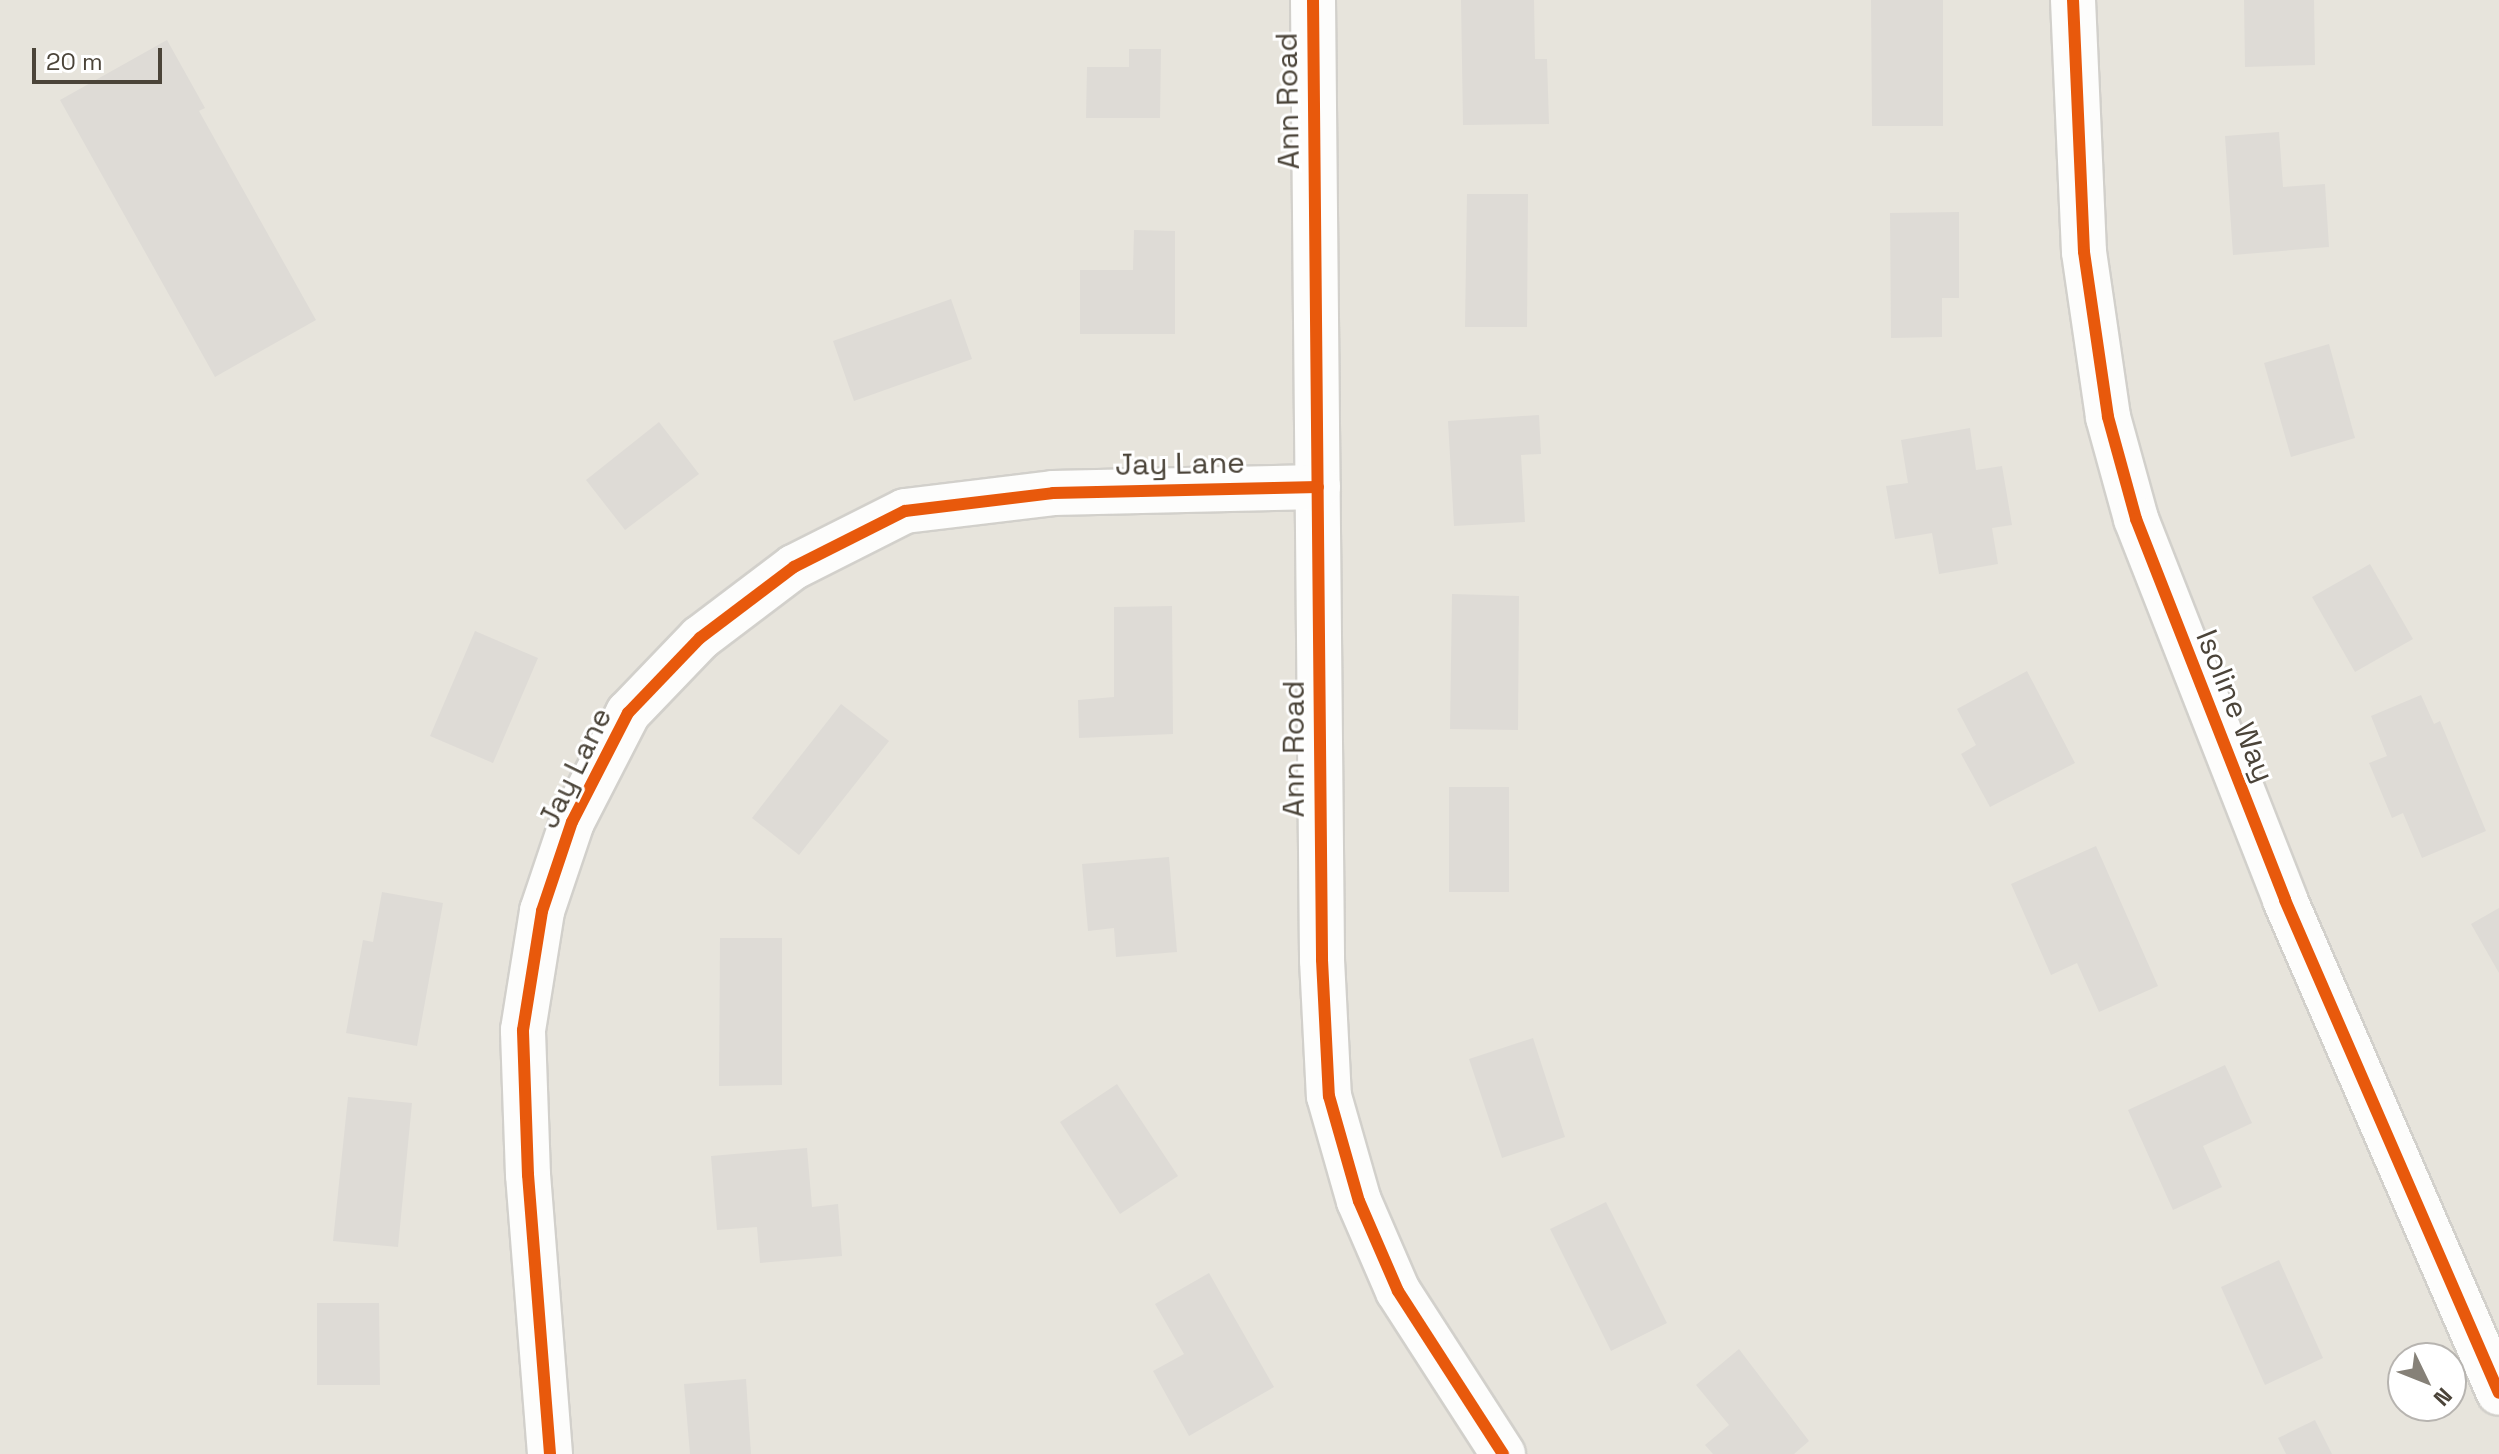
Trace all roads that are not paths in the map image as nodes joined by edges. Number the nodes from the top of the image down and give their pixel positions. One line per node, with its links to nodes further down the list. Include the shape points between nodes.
1 (1313, 0): 3 (street, Ann Road)
2 (2073, 0): 4 (street, Isoline Way, via 2084,252 2108,417 2136,519 2285,900)
3 (1318, 487): 5 (street, Jay Lane, via 1053,493 905,511 794,567 700,638 628,713 567,836 542,911 523,1030 528,1175); 6 (street, Ann Road, via 1322,960 1329,1096 1359,1201 1398,1291)
4 (2499, 1393)
5 (550, 1454)
6 (1503, 1454)

